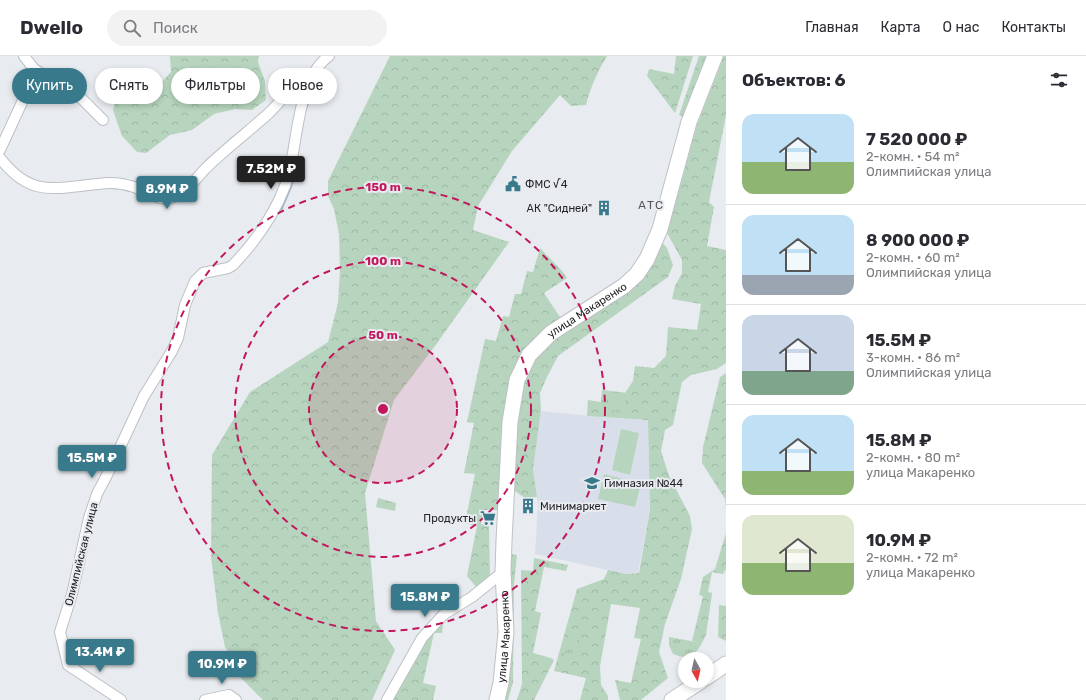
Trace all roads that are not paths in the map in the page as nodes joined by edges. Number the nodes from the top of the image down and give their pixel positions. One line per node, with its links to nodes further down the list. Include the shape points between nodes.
1 (24, 56): 4 (street)
2 (328, 56): 5 (street, Олимпийская улица)
3 (715, 56): 13 (street, улица Макаренко, via 689,122 660,229 647,259 637,274 624,286 551,333 529,355 518,380 510,422)
4 (33, 68)
5 (318, 68)
6 (21, 104): 11 (street)
7 (87, 104): 10 (street)
8 (278, 104): 12 (street, Олимпийская улица, via 186,188 164,199 114,182 46,189 33,186 20,179)
9 (303, 104): 17 (street, Олимпийская улица, via 290,169 279,200 261,230 233,265 203,273 195,281 185,304 178,338 144,396 97,494 89,518 72,594 60,632 68,665)
10 (103, 120)
11 (0, 150)
12 (0, 158)
13 (504, 572): 20 (street, улица Макаренко, via 443,615 422,638); 21 (street, улица Макаренко, via 506,632)
14 (726, 664): 15 (street)
15 (714, 672)
16 (690, 688): 22 (street)
17 (121, 700)
18 (205, 700): 19 (street, via 229,695)
19 (236, 700)
20 (387, 700)
21 (497, 700)
22 (672, 700)

